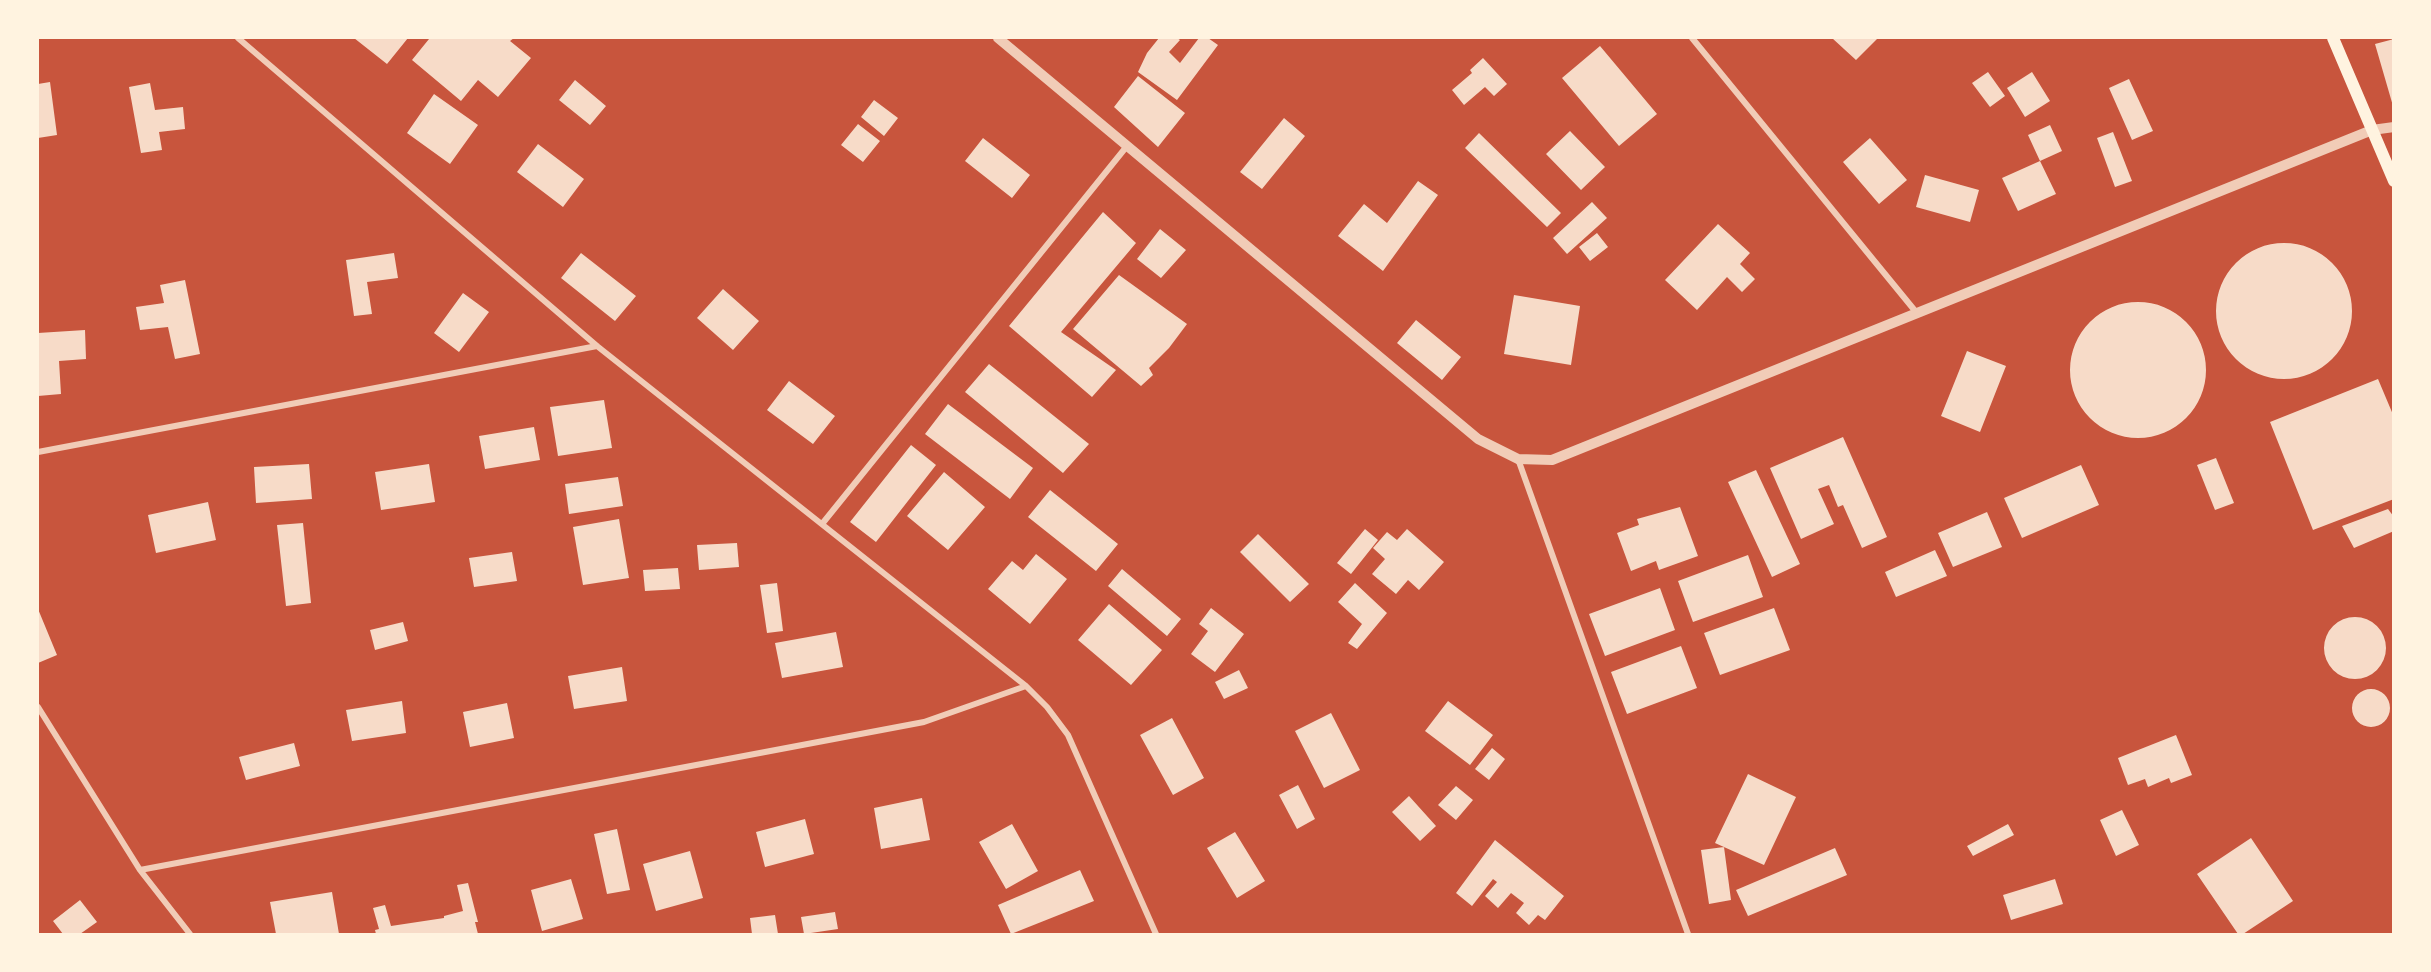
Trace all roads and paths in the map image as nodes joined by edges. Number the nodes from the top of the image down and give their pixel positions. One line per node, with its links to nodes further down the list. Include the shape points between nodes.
1 (238, 38): 10 (street)
2 (998, 38): 7 (street)
3 (1692, 38): 9 (street)
4 (2333, 38): 6 (main road)
5 (2394, 128): 6 (street)
6 (2372, 130): 8 (main road); 9 (street)
7 (1127, 146): 12 (street, via 1478,439); 13 (street)
8 (2394, 181)
9 (1916, 312): 12 (street, via 1552,460)
10 (597, 346): 11 (street); 13 (street)
11 (38, 452)
12 (1518, 459): 19 (street)
13 (822, 524): 14 (street)
14 (1026, 686): 16 (street, via 924,722); 18 (street, via 1068,735)
15 (38, 707): 16 (street)
16 (140, 870): 17 (street)
17 (190, 934)
18 (1156, 934)
19 (1688, 934)

